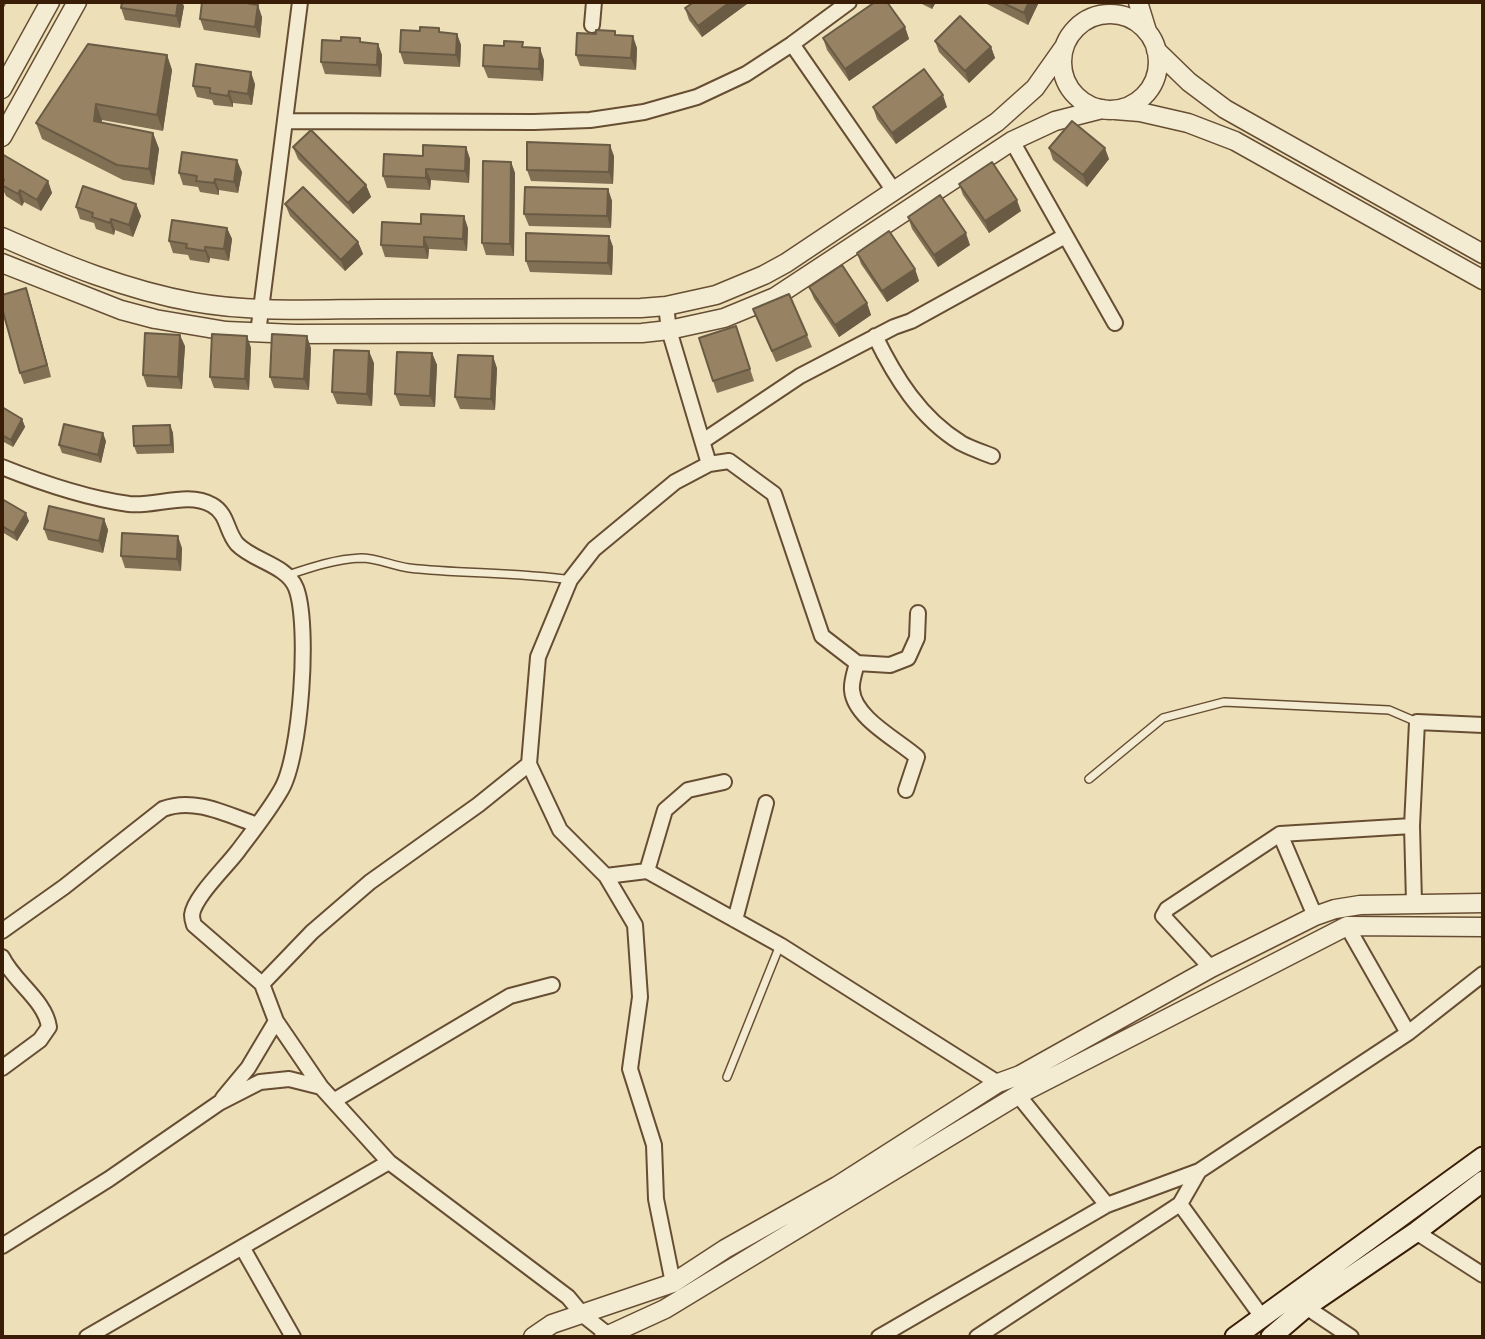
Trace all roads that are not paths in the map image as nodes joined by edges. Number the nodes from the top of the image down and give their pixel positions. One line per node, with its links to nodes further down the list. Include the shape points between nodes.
1 (50, 2): 14 (street)
2 (77, 2): 17 (street)
3 (300, 2): 16 (street)
4 (594, 2): 9 (street)
5 (849, 2): 11 (street)
6 (1085, 2): 8 (street)
7 (1138, 2): 10 (street)
8 (1080, 24): 10 (street, via 1114,14); 12 (street)
9 (592, 25)
10 (1147, 31): 13 (street)
11 (792, 44): 16 (street, via 746,74 697,97 644,112 534,122); 19 (street)
12 (1064, 47): 15 (street, via 1063,74 1069,86 1089,105); 19 (street, via 1017,106)
13 (1156, 50): 15 (street, via 1156,77 1150,89 1129,106); 24 (street, via 1225,109)
14 (2, 89)
15 (1108, 109): 18 (street, via 1055,121); 26 (street, via 1164,117 1234,141)
16 (286, 121): 28 (street)
17 (2, 137)
18 (1012, 141): 20 (street); 22 (street)
19 (894, 191): 20 (street, via 909,191); 21 (street, via 890,205); 27 (street, via 764,275 716,295)
20 (919, 203): 21 (street)
21 (896, 218): 30 (street, via 775,297 724,318)
22 (1065, 236): 29 (street); 32 (street, via 912,321)
23 (2, 237): 28 (street, via 128,286 194,302)
24 (1483, 254)
25 (2, 263): 31 (street, via 87,298 155,319)
26 (1483, 280)
27 (666, 306): 28 (street); 30 (street)
28 (259, 309): 31 (street)
29 (1115, 323)
30 (669, 330): 31 (street); 33 (street)
31 (257, 333)
32 (875, 336): 33 (street, via 800,376); 34 (street, via 911,399 961,443)
33 (702, 441): 35 (street)
34 (992, 456)
35 (709, 464): 38 (street, via 675,482 642,508 594,549); 40 (street, via 729,461 774,494 822,636)
36 (2, 467): 37 (street, via 57,487 130,504 209,503 221,510 237,544)
37 (287, 576): 38 (lane, via 326,562 364,558 405,568); 48 (street, via 296,586 304,636 295,747 282,790)
38 (570, 580): 43 (street, via 538,657)
39 (918, 613): 40 (street, via 917,638 908,658 890,665)
40 (856, 663): 46 (street, via 852,692 859,706 874,725 917,757)
41 (1417, 722): 42 (street); 44 (lane, via 1389,710 1224,702 1163,718); 49 (street)
42 (1483, 725)
43 (529, 764): 52 (street, via 560,830); 64 (street, via 370,882)
44 (1089, 779)
45 (724, 782): 51 (street, via 688,790 665,810)
46 (906, 790)
47 (766, 803): 56 (street)
48 (257, 825): 59 (street, via 203,806 177,804 163,809); 64 (street, via 192,914 194,925)
49 (1412, 826): 50 (street); 53 (street)
50 (1280, 834): 55 (street); 62 (street, via 1163,916)
51 (647, 871): 52 (street); 56 (street)
52 (606, 876): 85 (street, via 635,925 640,997 630,1069 654,1145 656,1199)
53 (1414, 902): 54 (street); 55 (street, via 1345,907)
54 (1483, 903)
55 (1315, 916): 62 (street)
56 (735, 920): 60 (street)
57 (1347, 926): 58 (street); 67 (street); 72 (street)
58 (1483, 927)
59 (2, 931)
60 (780, 945): 69 (lane); 70 (street)
61 (2, 957): 68 (street, via 8,971 47,1015 49,1027 40,1040)
62 (1211, 968): 70 (street)
63 (1483, 974): 67 (street)
64 (262, 984): 66 (street)
65 (552, 985): 73 (street, via 510,996)
66 (276, 1021): 71 (street); 74 (street, via 248,1068)
67 (1408, 1033): 77 (street)
68 (2, 1068)
69 (727, 1077)
70 (998, 1083): 85 (street)
71 (321, 1087): 73 (street); 74 (street, via 289,1079 260,1082)
72 (1018, 1095): 80 (street); 92 (street, via 665,1310)
73 (335, 1100): 76 (street)
74 (219, 1103): 82 (street)
75 (1483, 1157): 88 (main road)
76 (389, 1162): 83 (street); 87 (street, via 568,1297)
77 (1199, 1171): 79 (street); 80 (street)
78 (1483, 1181): 81 (main road)
79 (1180, 1204): 88 (street); 94 (street)
80 (1107, 1205): 93 (street)
81 (1416, 1232): 84 (street); 86 (main road)
82 (2, 1246)
83 (242, 1247): 89 (street); 90 (street)
84 (1483, 1275)
85 (673, 1283): 87 (street)
86 (1306, 1307): 96 (main road); 97 (street)
87 (583, 1315): 91 (street, via 552,1324); 92 (street)
88 (1262, 1317): 95 (main road)
89 (87, 1337)
90 (293, 1337)
91 (533, 1337)
92 (608, 1337)
93 (879, 1337)
94 (977, 1337)
95 (1235, 1337)
96 (1271, 1337)
97 (1351, 1337)

